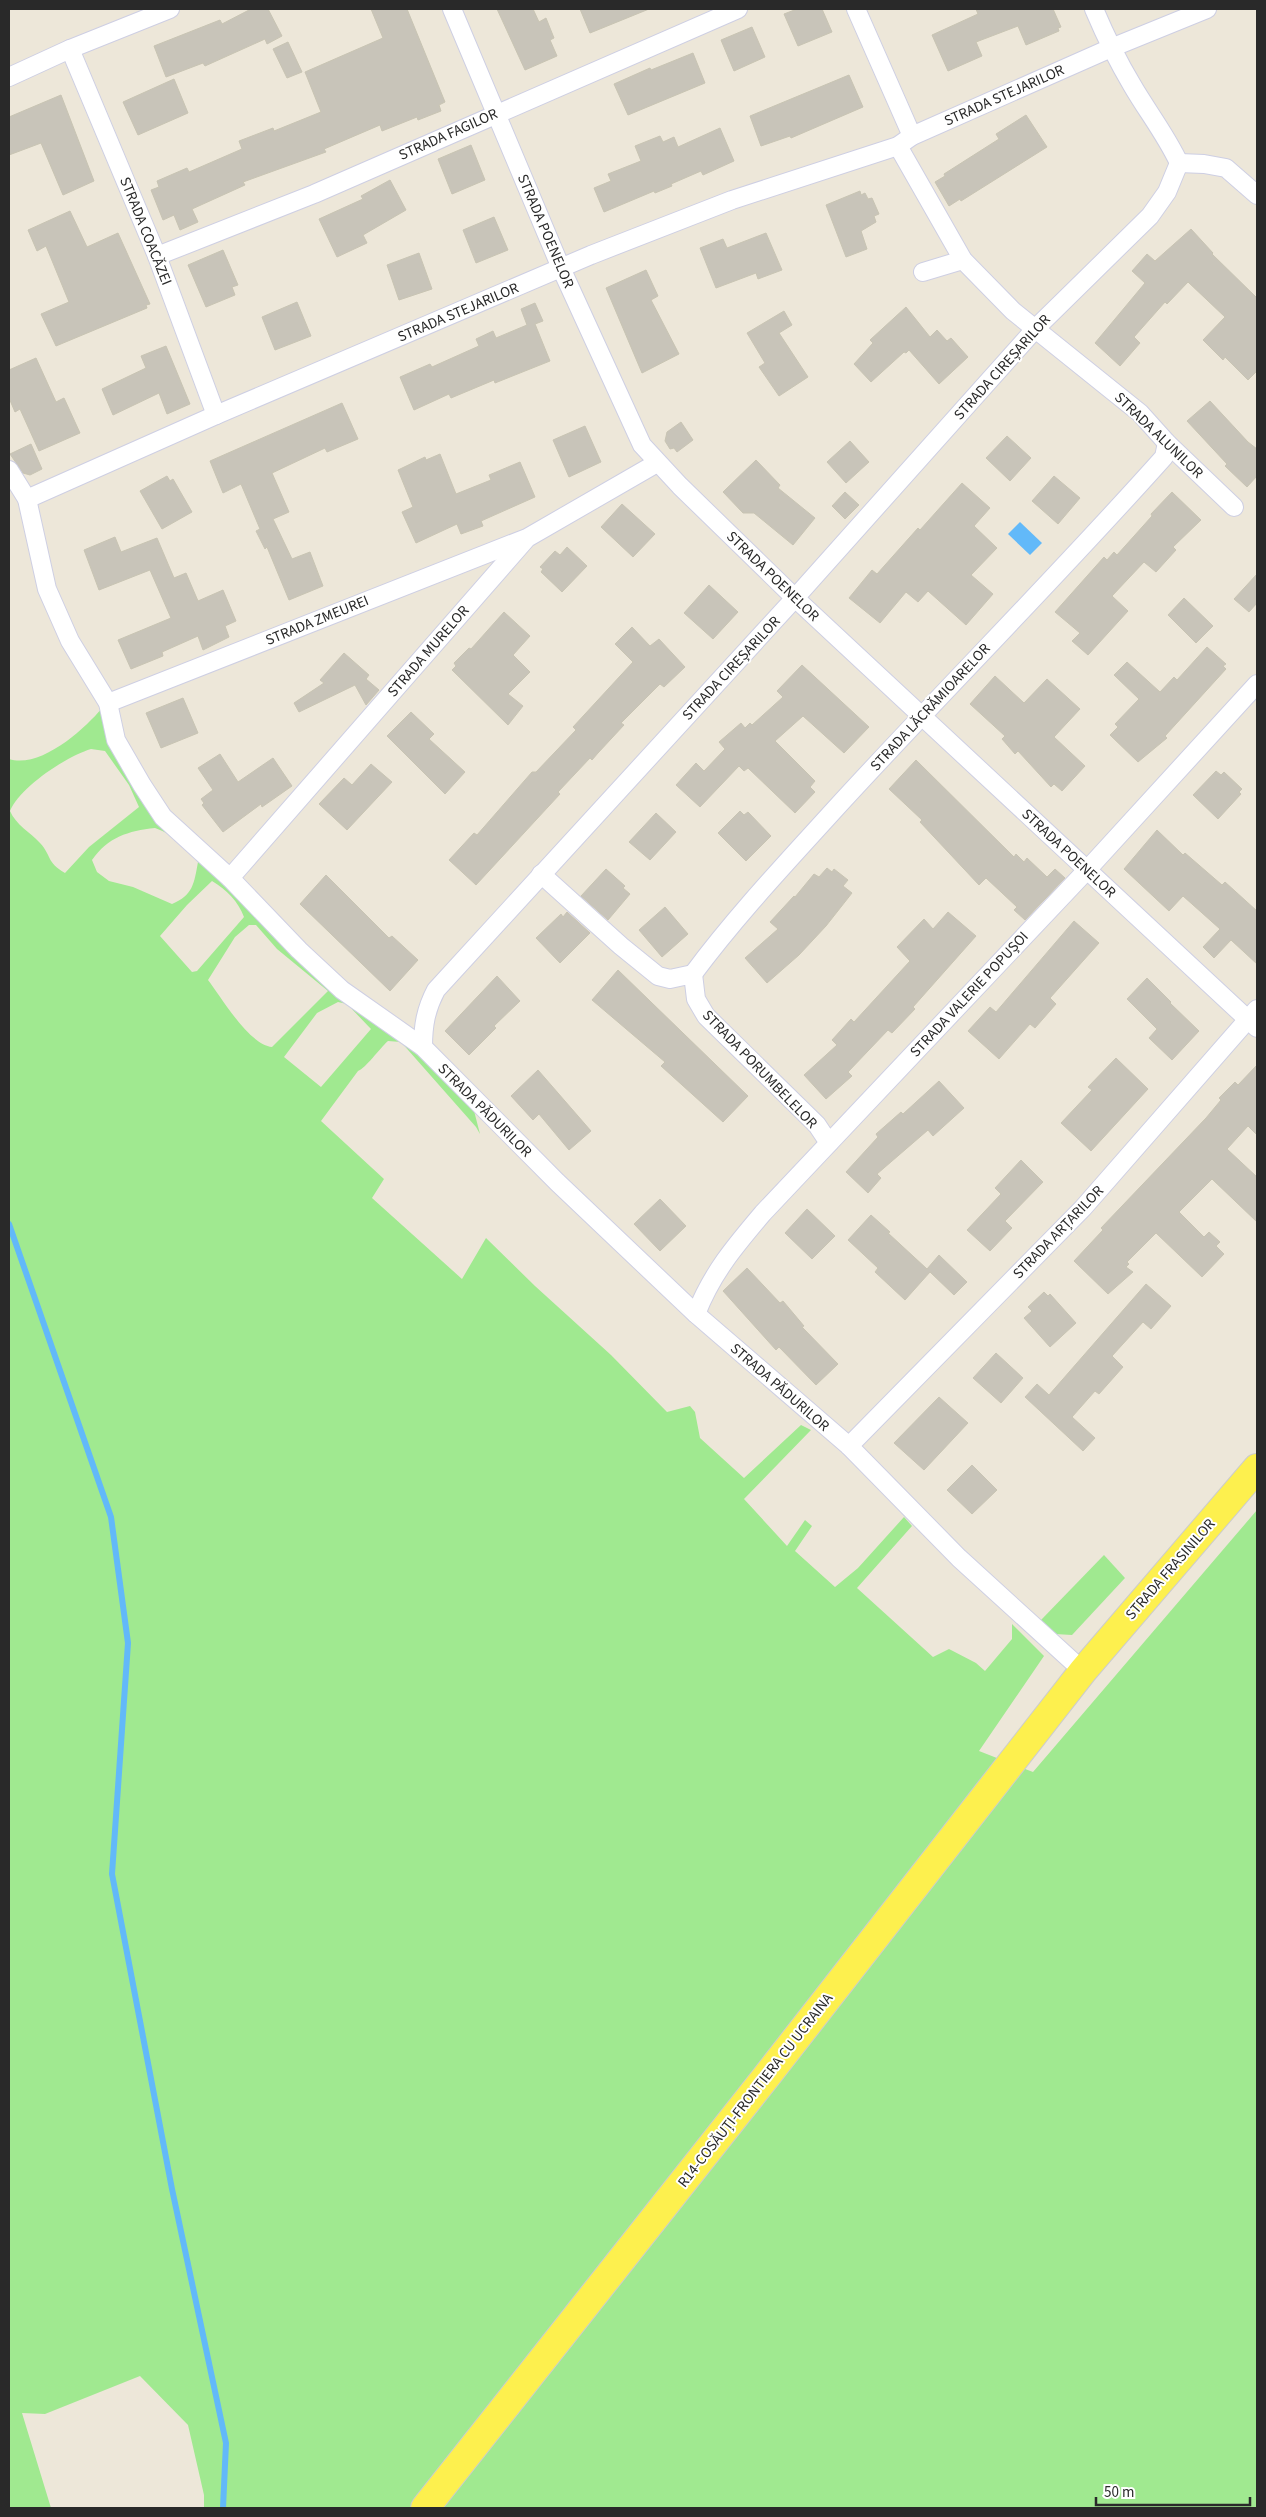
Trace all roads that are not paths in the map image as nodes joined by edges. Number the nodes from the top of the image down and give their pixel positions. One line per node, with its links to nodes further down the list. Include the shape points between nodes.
1 (170, 9): 8 (street)
2 (452, 9): 10 (street, STRADA POENELOR)
3 (738, 9): 10 (street, STRADA FAGILOR)
4 (856, 9): 11 (street)
5 (1094, 9): 7 (street)
6 (1207, 9): 7 (street, STRADA STEJARILOR)
7 (1111, 48): 11 (street, STRADA STEJARILOR); 12 (street, via 1166,136)
8 (70, 49): 9 (street); 14 (street, STRADA COACĂZEI)
9 (9, 77)
10 (496, 113): 14 (street, STRADA FAGILOR, via 314,194); 16 (street, STRADA POENELOR)
11 (905, 141): 15 (street); 16 (street, STRADA STEJARILOR, via 732,200)
12 (1179, 164): 13 (street, via 1226,168); 18 (street, STRADA CIREȘARILOR, via 1168,192 1150,216)
13 (1257, 195)
14 (157, 256): 19 (street, STRADA COACĂZEI)
15 (963, 260): 17 (street); 18 (street, via 1013,311)
16 (561, 268): 19 (street, STRADA STEJARILOR); 21 (street, STRADA POENELOR, via 630,422 642,445)
17 (923, 272)
18 (1036, 328): 20 (street, STRADA ALUNILOR, via 1140,413); 26 (street, STRADA CIREȘARILOR)
19 (216, 415): 23 (street, STRADA STEJARILOR)
20 (1167, 443): 24 (street, STRADA ALUNILOR); 29 (street, STRADA LĂCRĂMIOARELOR, via 1164,457 1139,486)
21 (657, 463): 25 (street, STRADA MURELOR); 26 (street, STRADA POENELOR)
22 (9, 470): 23 (street, STRADA PĂDURILOR)
23 (27, 500): 28 (street, STRADA PĂDURILOR, via 47,589 75,649)
24 (1234, 507)
25 (527, 538): 28 (street, STRADA ZMEUREI); 32 (street, STRADA MURELOR)
26 (795, 598): 29 (street, STRADA POENELOR); 31 (street, STRADA CIREȘARILOR)
27 (1257, 684): 30 (street, STRADA VALERIE POPUȘOI)
28 (108, 703): 32 (street, STRADA PĂDURILOR, via 116,740 164,817)
29 (921, 714): 30 (street, STRADA POENELOR); 33 (street, STRADA LĂCRĂMIOARELOR, via 788,860)
30 (1087, 870): 34 (street, STRADA POENELOR); 36 (street, STRADA VALERIE POPUȘOI)
31 (541, 874): 33 (street, via 658,976 670,979); 35 (street, STRADA CIREȘARILOR, via 436,990 426,1009)
32 (230, 878): 35 (street, STRADA PĂDURILOR, via 342,990)
33 (693, 974): 36 (street, STRADA PORUMBELELOR, via 696,999 706,1016 817,1125)
34 (1254, 1019): 38 (street, STRADA ARȚARILOR, via 1083,1208)
35 (423, 1047): 37 (street, STRADA PĂDURILOR, via 557,1182)
36 (829, 1143): 37 (street, STRADA VALERIE POPUȘOI, via 727,1255 706,1289)
37 (696, 1314): 38 (street, STRADA PĂDURILOR)
38 (849, 1446): 40 (street, STRADA PĂDURILOR, via 959,1558)
39 (1257, 1468): 40 (main road, STRADA FRASINILOR)
40 (1082, 1671): 41 (main road, R14-COSĂUȚI-FRONTIERA CU UCRAINA)
41 (425, 2508)

